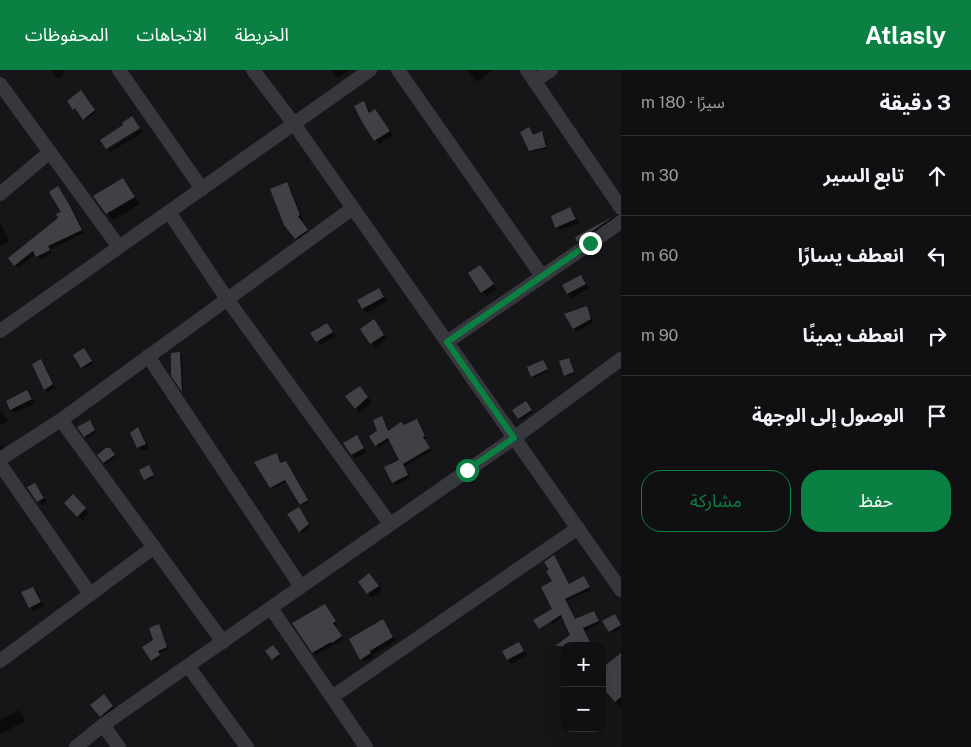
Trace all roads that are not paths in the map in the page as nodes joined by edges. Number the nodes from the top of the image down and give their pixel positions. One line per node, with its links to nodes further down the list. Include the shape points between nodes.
1 (118, 70): 10 (street)
2 (253, 70): 8 (street)
3 (370, 70): 8 (street)
4 (398, 70): 17 (street)
5 (551, 70): 6 (street)
6 (530, 76): 13 (street)
7 (0, 84): 9 (street)
8 (294, 124): 10 (street); 12 (street)
9 (50, 152): 11 (street); 16 (street)
10 (202, 189): 14 (street)
11 (0, 194)
12 (353, 208): 18 (street); 20 (street)
13 (621, 208)
14 (169, 212): 16 (street); 18 (street)
15 (621, 222): 17 (street)
16 (119, 247): 19 (street)
17 (542, 276): 20 (street)
18 (227, 299): 21 (street); 27 (street)
19 (0, 331)
20 (447, 342): 24 (street)
21 (148, 356): 23 (street); 30 (street)
22 (621, 359): 24 (street)
23 (61, 420): 25 (street); 29 (street)
24 (514, 438): 27 (street); 28 (street)
25 (0, 459)
26 (0, 464): 32 (street)
27 (390, 524): 30 (street)
28 (578, 528): 31 (street); 37 (street)
29 (154, 546): 32 (street); 34 (street)
30 (301, 587): 33 (street)
31 (621, 590)
32 (90, 594): 35 (street)
33 (271, 608): 34 (street); 37 (street)
34 (223, 642): 36 (street)
35 (2, 656)
36 (188, 666): 38 (street); 41 (street)
37 (332, 697): 42 (street)
38 (103, 726): 39 (street); 40 (street)
39 (76, 747)
40 (119, 747)
41 (246, 747)
42 (366, 747)

